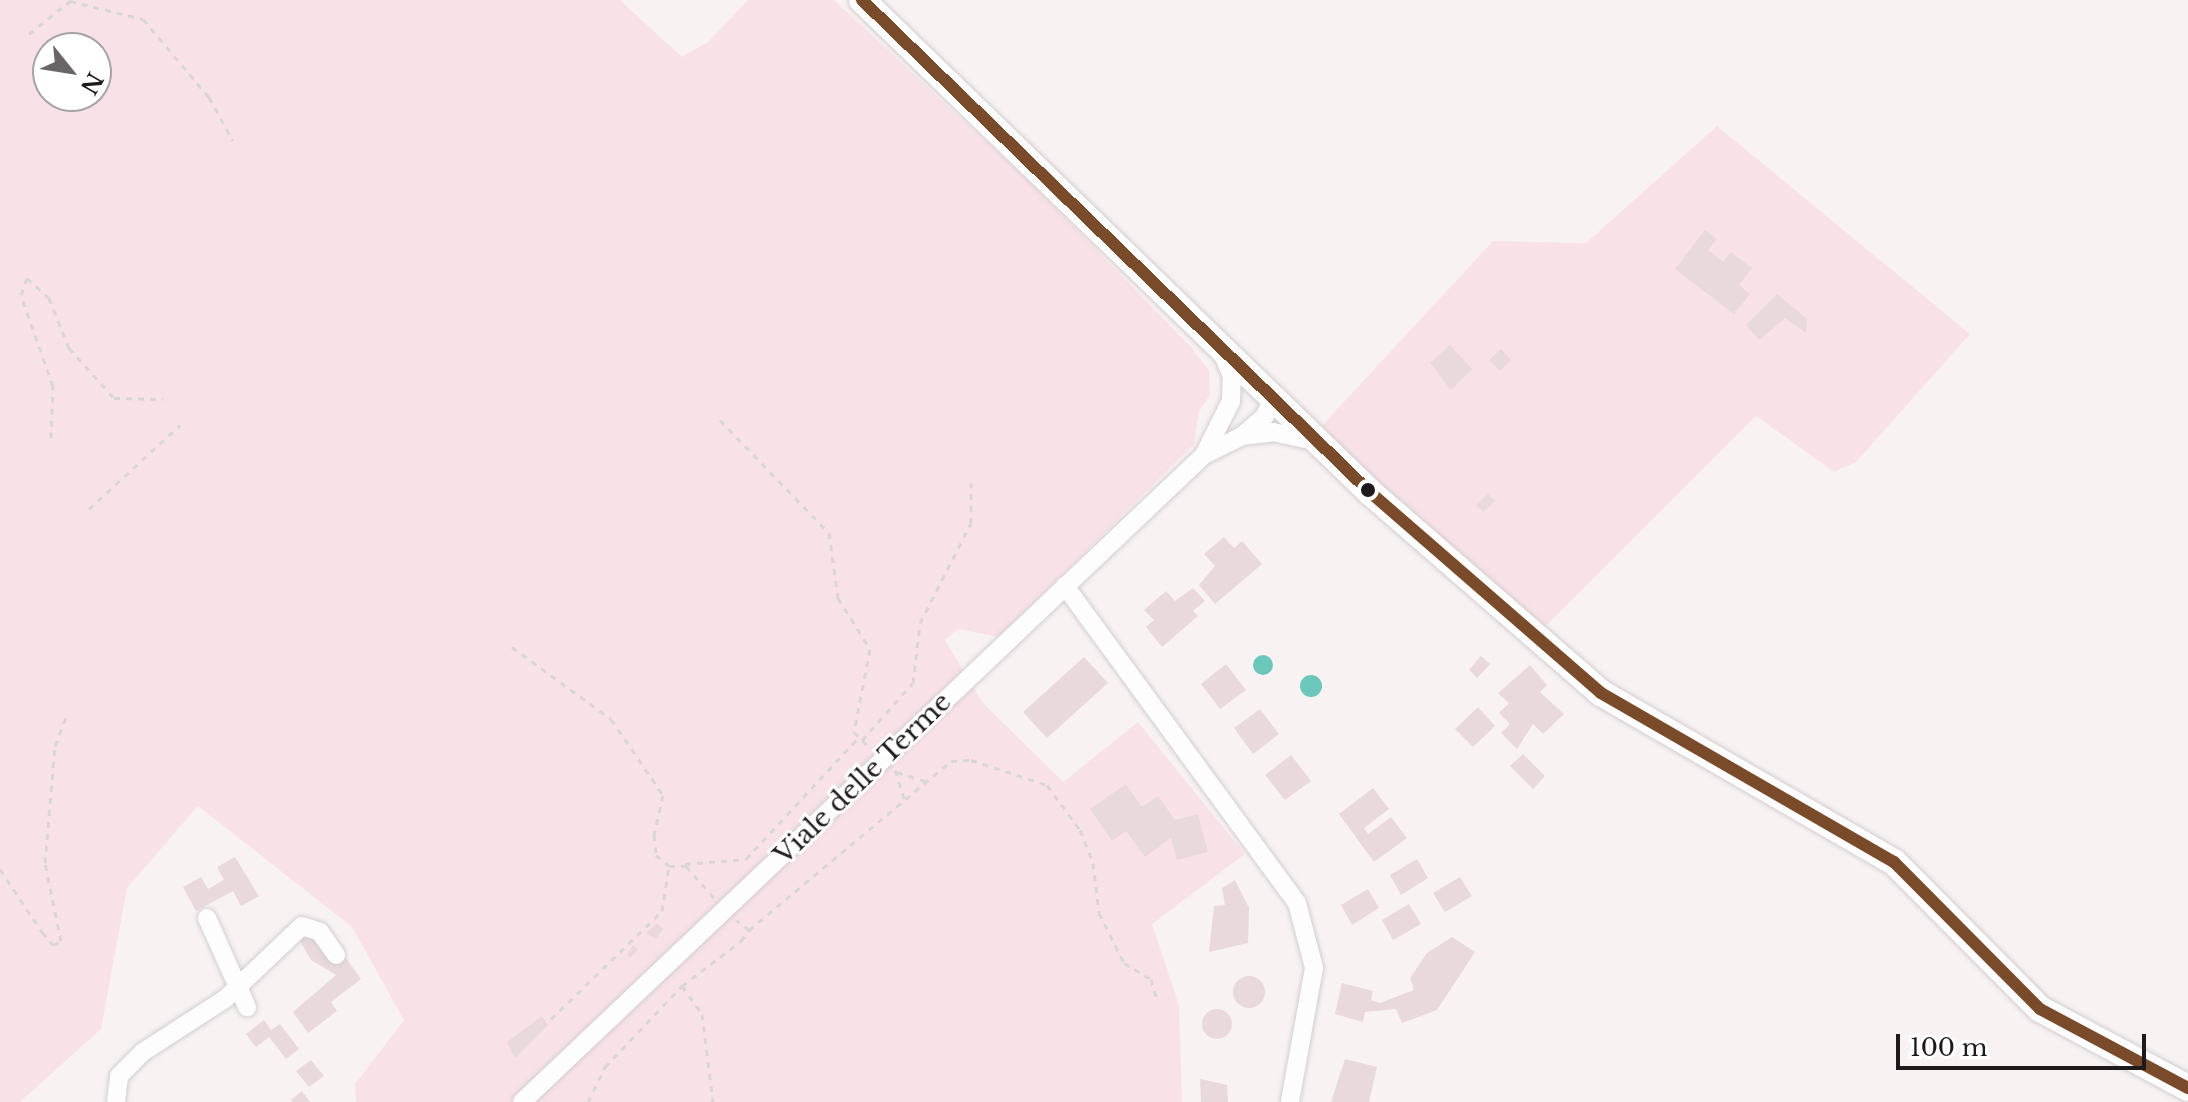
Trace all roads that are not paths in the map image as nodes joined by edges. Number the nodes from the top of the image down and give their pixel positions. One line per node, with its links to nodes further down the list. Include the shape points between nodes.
1 (862, 0): 2 (main road)
2 (1217, 342): 3 (main road); 4 (street, via 1232,376)
3 (1268, 392): 4 (street); 5 (street, Viale delle Terme, via 1265,416); 6 (main road)
4 (1231, 401): 7 (street, Viale delle Terme)
5 (1242, 436): 6 (street, Viale delle Terme, via 1273,432); 7 (street, Viale delle Terme)
6 (1320, 443): 13 (main road, via 1601,693 1894,862 2040,1009)
7 (1204, 455): 8 (street, Viale delle Terme)
8 (1065, 586): 15 (street, Viale delle Terme); 16 (street, via 1297,903 1314,968)
9 (207, 918): 11 (street)
10 (336, 955): 11 (street, via 320,932 302,926)
11 (238, 985): 12 (street); 14 (street, via 143,1052 119,1076)
12 (247, 1007)
13 (2188, 1088)
14 (116, 1102)
15 (522, 1102)
16 (1290, 1102)

